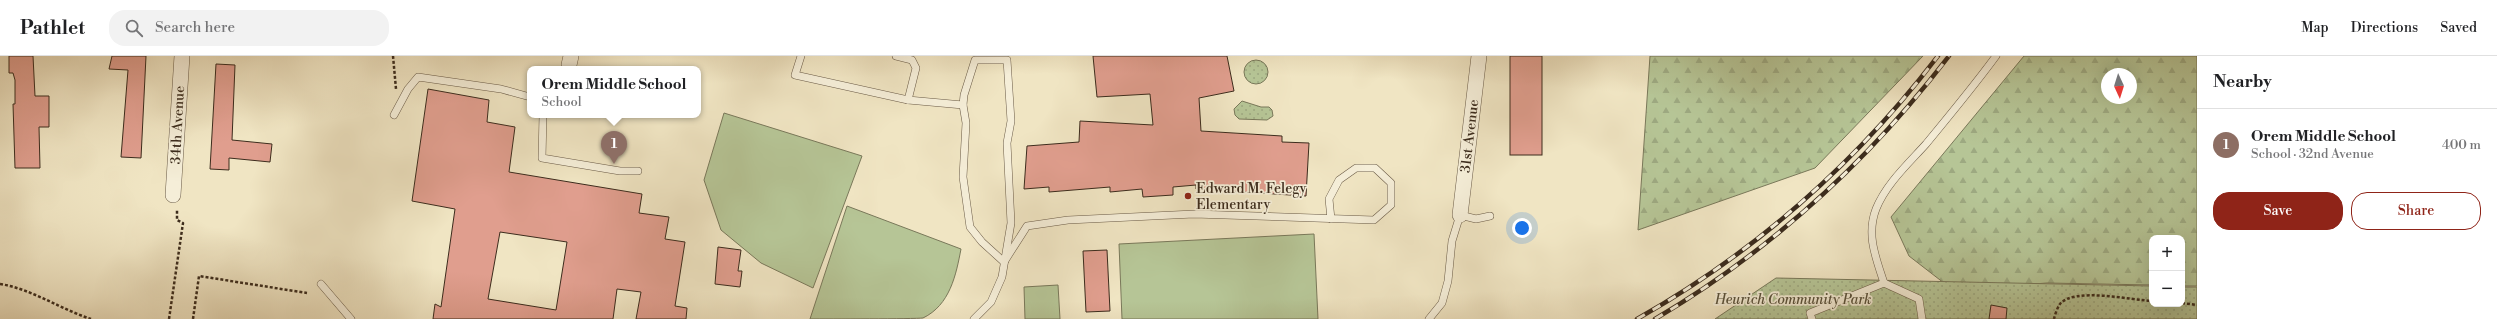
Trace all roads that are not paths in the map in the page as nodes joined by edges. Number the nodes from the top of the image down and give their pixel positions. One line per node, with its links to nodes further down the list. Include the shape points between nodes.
1 (182, 56): 12 (street, 34th Avenue)
2 (801, 56): 7 (lane, via 795,75)
3 (896, 56): 7 (lane, via 912,60 916,68)
4 (1479, 56): 13 (street, 31st Avenue)
5 (1996, 56): 17 (lane, via 1960,104 1895,178 1876,209 1873,251)
6 (527, 96): 9 (lane, via 501,89 418,77)
7 (908, 100): 8 (lane)
8 (963, 105): 16 (lane, via 966,123 963,177 970,227); 16 (lane, via 975,60 1007,60 1011,121 1007,143 1011,224)
9 (394, 115)
10 (543, 118): 11 (lane, via 542,158 620,171)
11 (638, 171)
12 (173, 195)
13 (1460, 215): 14 (lane, via 1476,219); 21 (lane, via 1452,241 1448,281 1442,303)
14 (1490, 216)
15 (1331, 220): 15 (lane, via 1374,220 1392,205 1391,183 1375,168 1356,168 1339,180 1329,199); 16 (lane, via 1194,214 1068,220 1027,226)
16 (1004, 262): 20 (lane, via 1002,277 991,302)
17 (1884, 283): 22 (lane, via 1810,313); 23 (lane, via 1919,299)
18 (321, 284): 19 (lane)
19 (351, 319)
20 (974, 319)
21 (1429, 319)
22 (1812, 319)
23 (1922, 319)

